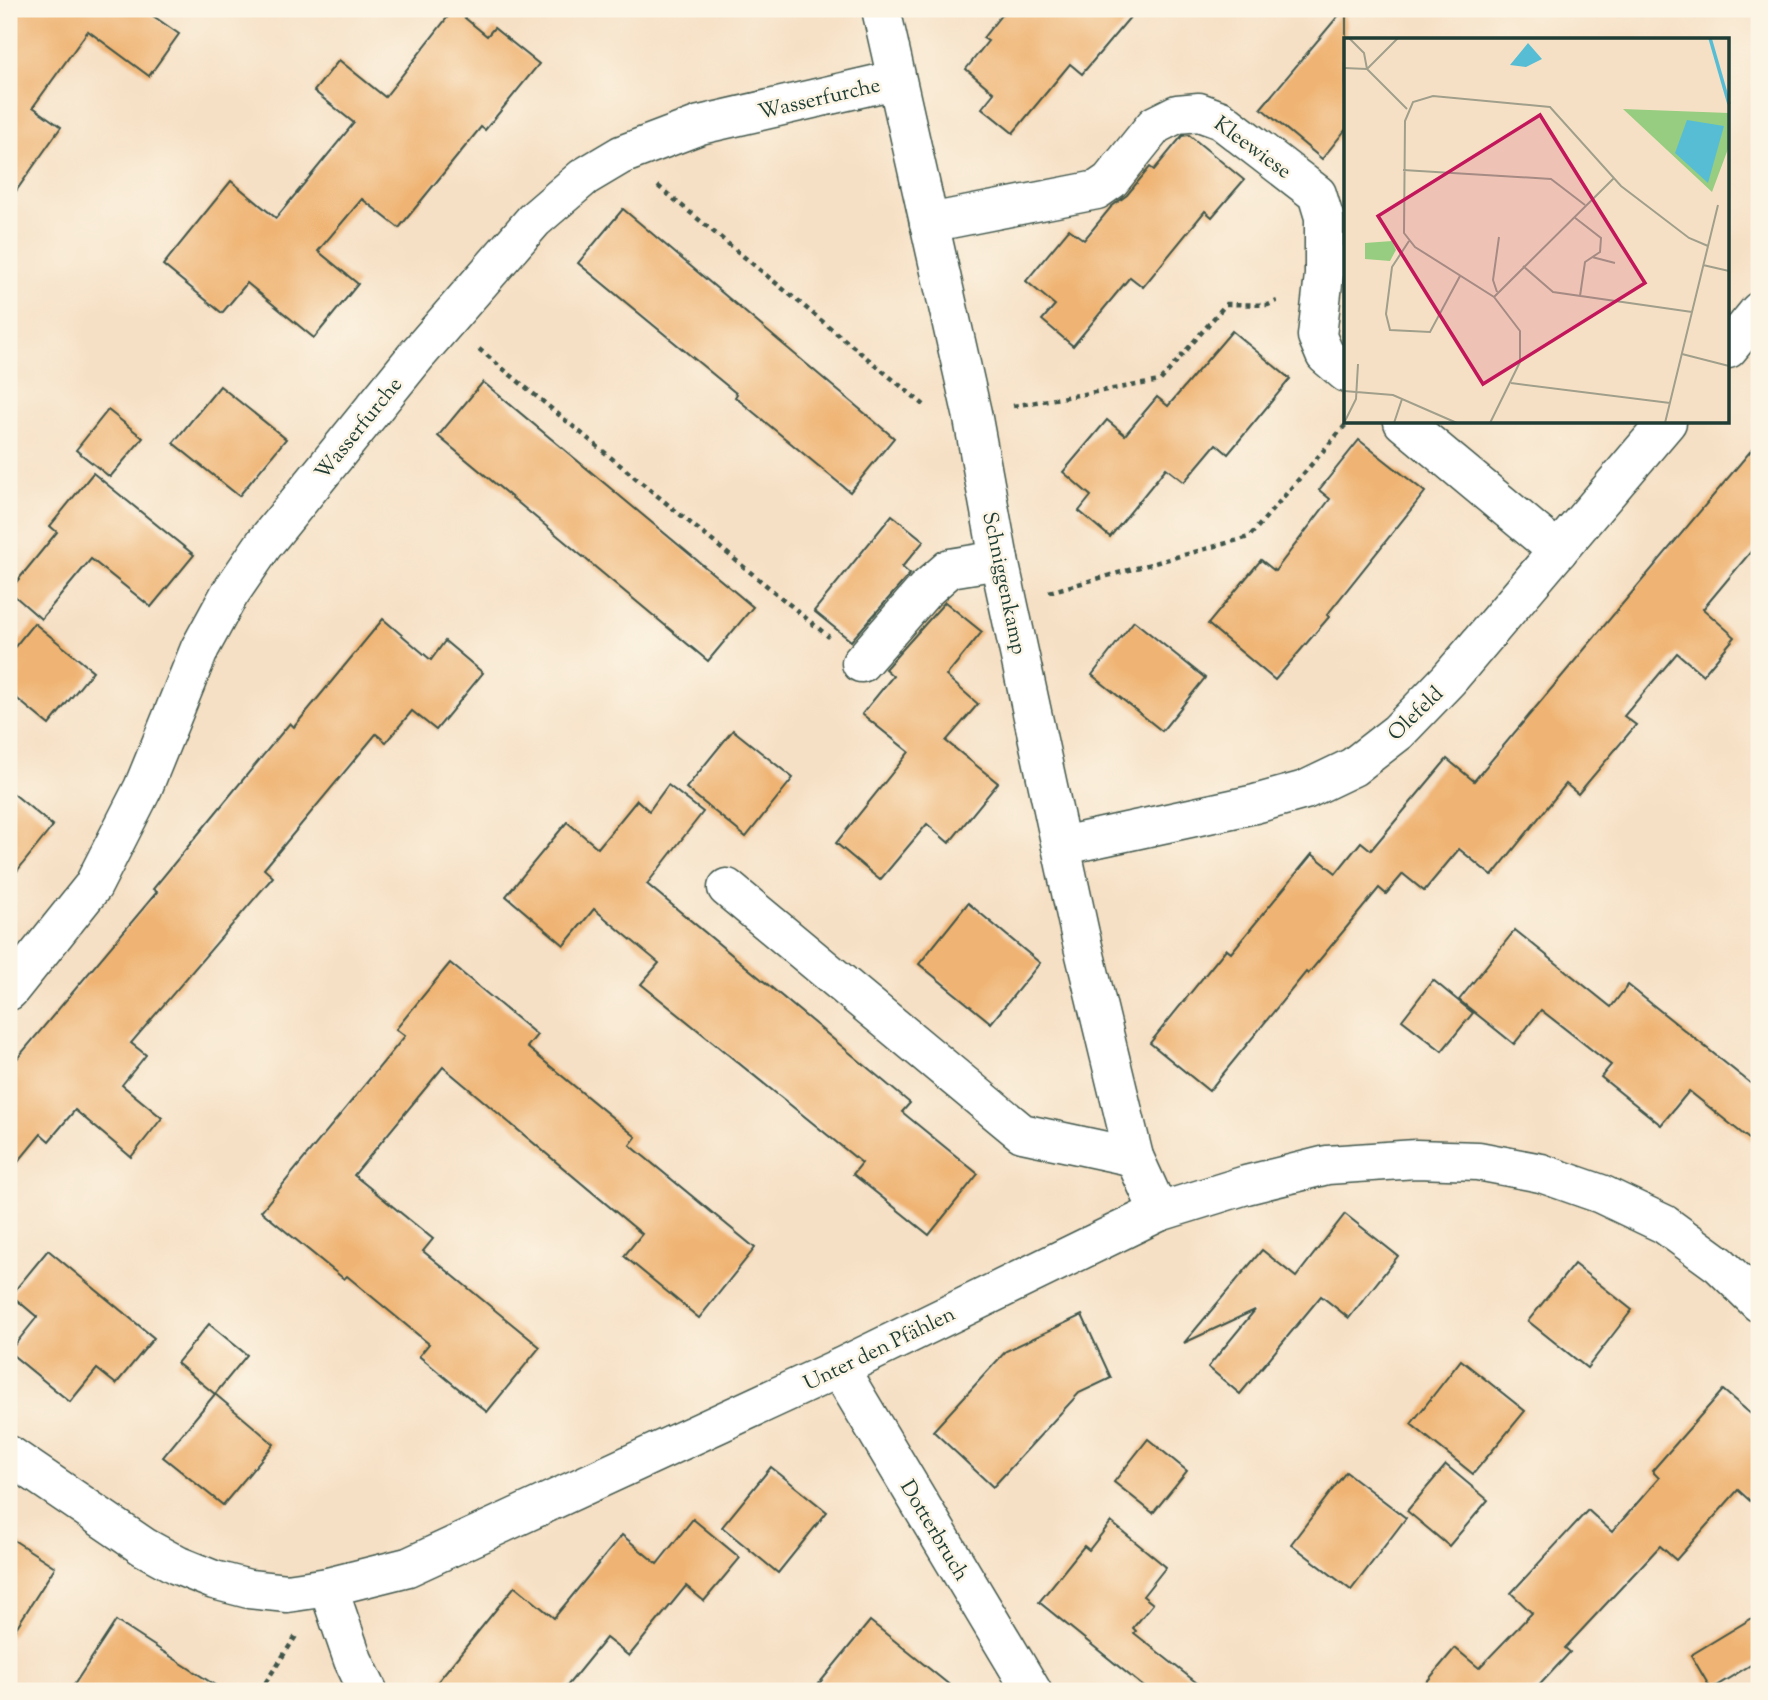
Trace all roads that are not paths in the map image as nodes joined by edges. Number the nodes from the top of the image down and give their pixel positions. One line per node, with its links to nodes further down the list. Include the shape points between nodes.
1 (881, 9): 2 (street, Schniggenkamp)
2 (895, 80): 3 (street, Schniggenkamp); 15 (street, Wasserfurche, via 700,125 621,155 584,177 534,220 264,544 229,595 200,648 143,788 93,886)
3 (929, 223): 4 (street, Kleewiese, via 1097,190 1110,181 1155,125 1177,114 1199,112 1221,120 1317,194); 11 (street, Schniggenkamp)
4 (1335, 268): 7 (street, Kleewiese, via 1317,336 1325,355)
5 (1759, 311): 6 (street)
6 (1730, 347)
7 (1344, 371)
8 (1404, 424): 10 (street)
9 (1665, 424): 10 (street, Olefeld)
10 (1558, 551): 13 (street, Olefeld, via 1449,679 1398,732 1353,766 1305,790 1255,804)
11 (999, 560): 12 (street, via 950,568); 13 (street, Schniggenkamp)
12 (861, 663)
13 (1061, 846): 16 (street, Schniggenkamp)
14 (727, 888): 16 (street, via 1022,1133)
15 (9, 991)
16 (1134, 1157): 17 (street, Schniggenkamp)
17 (1159, 1212): 18 (street, Unter den Pfählen, via 1327,1166 1416,1159 1478,1161 1541,1173 1601,1194 1664,1224 1720,1265); 19 (street, Unter den Pfählen)
18 (1759, 1303)
19 (839, 1368): 21 (street, Unter den Pfählen, via 408,1567); 23 (street, Dotterbruch)
20 (9, 1455): 21 (street, Unter den Pfählen, via 177,1565 249,1590 288,1593)
21 (328, 1587): 22 (street)
22 (368, 1691)
23 (1032, 1691)

